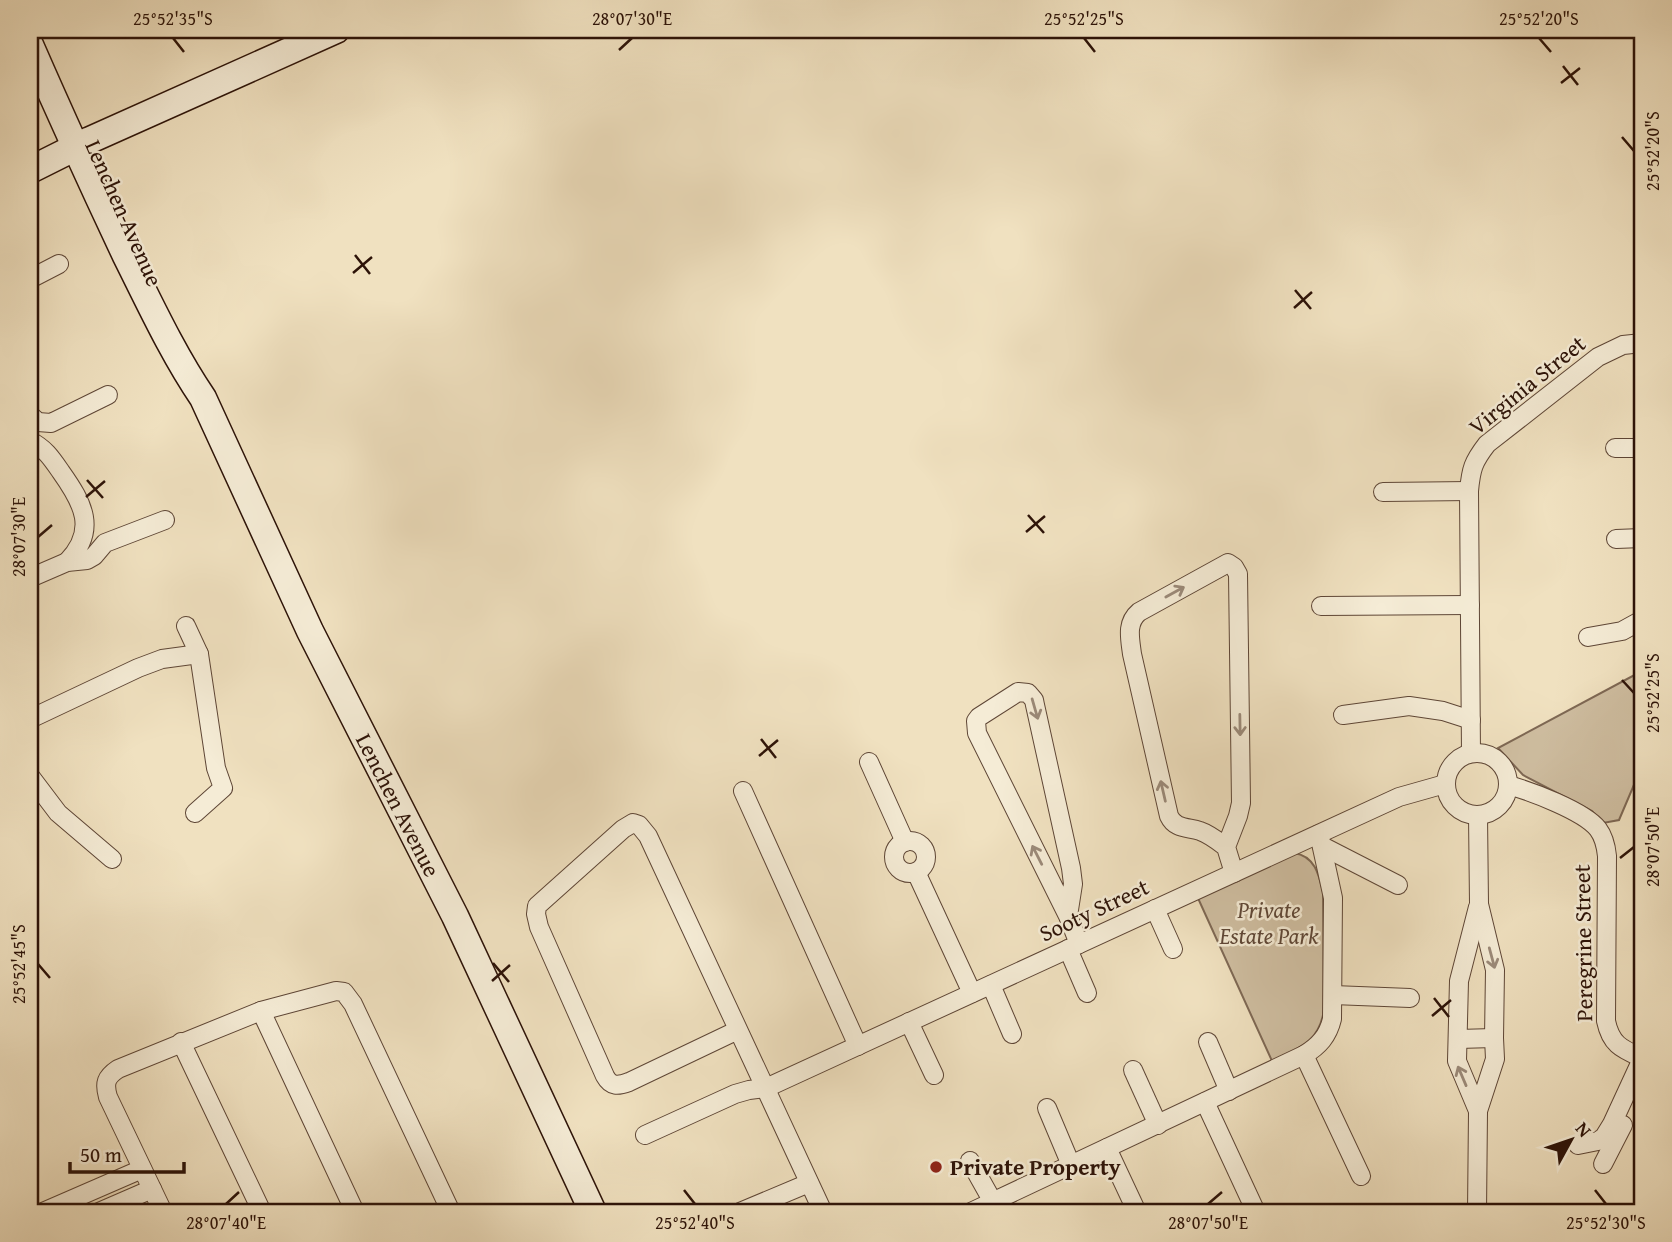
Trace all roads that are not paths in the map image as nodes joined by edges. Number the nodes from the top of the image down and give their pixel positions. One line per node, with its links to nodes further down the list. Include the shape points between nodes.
1 (38, 30): 5 (main road, Lenchen Avenue)
2 (313, 30): 5 (main road)
3 (336, 30): 5 (main road)
4 (30, 46): 5 (main road, Lenchen Avenue)
5 (79, 137): 6 (main road); 7 (main road); 98 (main road, Lenchen Avenue, via 196,370 203,398 310,631 455,916)
6 (30, 155)
7 (30, 170)
8 (59, 264): 9 (street)
9 (30, 279)
10 (1642, 344): 18 (street, Virginia Street, via 1623,345 1598,357 1486,444 1475,461)
11 (108, 395): 13 (street)
12 (30, 415): 13 (street, via 38,422)
13 (51, 423): 17 (street, via 43,439)
14 (30, 441): 17 (street)
15 (1615, 448): 16 (street)
16 (1642, 448)
17 (47, 452): 21 (street, via 75,492 84,513)
18 (1469, 491): 19 (street); 28 (street, Virginia Street)
19 (1383, 492)
20 (166, 520): 24 (street)
21 (84, 530): 24 (street, via 94,540); 25 (street, via 79,548)
22 (1642, 538): 23 (street)
23 (1616, 539)
24 (105, 542): 25 (street, via 88,560)
25 (67, 562): 26 (street)
26 (30, 578)
27 (1365, 596): 28 (street)
28 (1470, 600): 29 (street); 36 (street, Virginia Street)
29 (1321, 606)
30 (1642, 620): 32 (street, via 1622,631)
31 (186, 626): 33 (street)
32 (1588, 637)
33 (199, 654): 35 (street, via 138,668); 43 (street, via 223,788)
34 (1343, 715): 36 (street, via 1409,706)
35 (30, 719)
36 (1471, 720): 37 (street, Virginia Street)
37 (1471, 753): 40 (street, via 1453,764); 41 (street, via 1493,757)
38 (869, 762): 56 (street, via 905,842 894,854 896,865 905,872 916,872)
39 (30, 776): 47 (street, via 58,813)
40 (1445, 784): 44 (street, via 1453,805 1461,812); 45 (street, Sooty Street, via 1406,794)
41 (1508, 785): 44 (street, via 1501,804); 70 (street, Peregrine Street, via 1537,794 1591,822 1601,835 1607,856 1606,1021 1616,1044)
42 (743, 792): 68 (street)
43 (195, 813)
44 (1478, 815): 50 (street)
45 (1320, 840): 48 (street, Sooty Street); 49 (street); 58 (street, via 1332,898)
46 (1226, 847): 46 (street, one-way to 46, via 1201,832 1179,827 1168,816 1130,632 1131,620 1139,612 1228,563 1238,574 1241,803); 48 (street)
47 (112, 859)
48 (1234, 873): 51 (street, Sooty Street)
49 (1398, 885)
50 (1479, 904): 64 (street, one-way to 64, via 1495,970); 65 (street, via 1459,981)
51 (1155, 909): 53 (street, Sooty Street); 54 (street)
52 (1068, 916): 52 (street, one-way to 52, via 977,733 979,718 1018,692 1028,693 1034,700 1071,868); 53 (street)
53 (1073, 947): 55 (street, Sooty Street); 57 (street)
54 (1173, 949)
55 (990, 985): 56 (street, Sooty Street); 63 (street)
56 (972, 993): 61 (street, Sooty Street)
57 (1087, 993)
58 (1333, 995): 59 (street); 69 (street, via 1330,1028)
59 (1410, 998)
60 (261, 1011): 66 (street); 96 (street); 97 (street, via 332,992 348,996)
61 (909, 1022): 68 (street, Sooty Street); 72 (street)
62 (738, 1030): 62 (street, via 639,825 623,829 537,906 539,927 610,1083 629,1082); 74 (street)
63 (1012, 1034)
64 (1494, 1038): 65 (street); 78 (street, via 1495,1059)
65 (1458, 1039): 78 (street, one-way to 65, via 1457,1061)
66 (181, 1042): 86 (street, via 118,1069 106,1080 108,1097); 95 (street)
67 (1208, 1042): 75 (street)
68 (858, 1046): 74 (street, Sooty Street)
69 (1304, 1055): 75 (street); 87 (street)
70 (1642, 1058): 81 (street, Peregrine Street, via 1604,1137)
71 (1133, 1070): 79 (street)
72 (934, 1074)
73 (1642, 1087): 84 (street)
74 (766, 1088): 80 (street, Sooty Street, via 735,1094); 88 (street)
75 (1229, 1091): 76 (street)
76 (1205, 1102): 79 (street); 103 (street)
77 (1047, 1108): 85 (street)
78 (1478, 1111): 104 (street)
79 (1158, 1125): 82 (street)
80 (645, 1135)
81 (1577, 1145)
82 (1108, 1148): 85 (street); 102 (street)
83 (970, 1161): 91 (street)
84 (1603, 1164)
85 (1071, 1165): 91 (street)
86 (142, 1169): 89 (street); 90 (street)
87 (1361, 1177)
88 (809, 1183): 99 (street); 100 (street)
89 (152, 1189): 93 (street); 94 (street)
90 (89, 1192): 92 (street); 93 (street)
91 (1004, 1204): 101 (street)
92 (43, 1212)
93 (98, 1212)
94 (163, 1212)
95 (262, 1212)
96 (355, 1212)
97 (451, 1212)
98 (593, 1212)
99 (740, 1212)
100 (823, 1212)
101 (971, 1212)
102 (1137, 1212)
103 (1256, 1212)
104 (1477, 1212)

